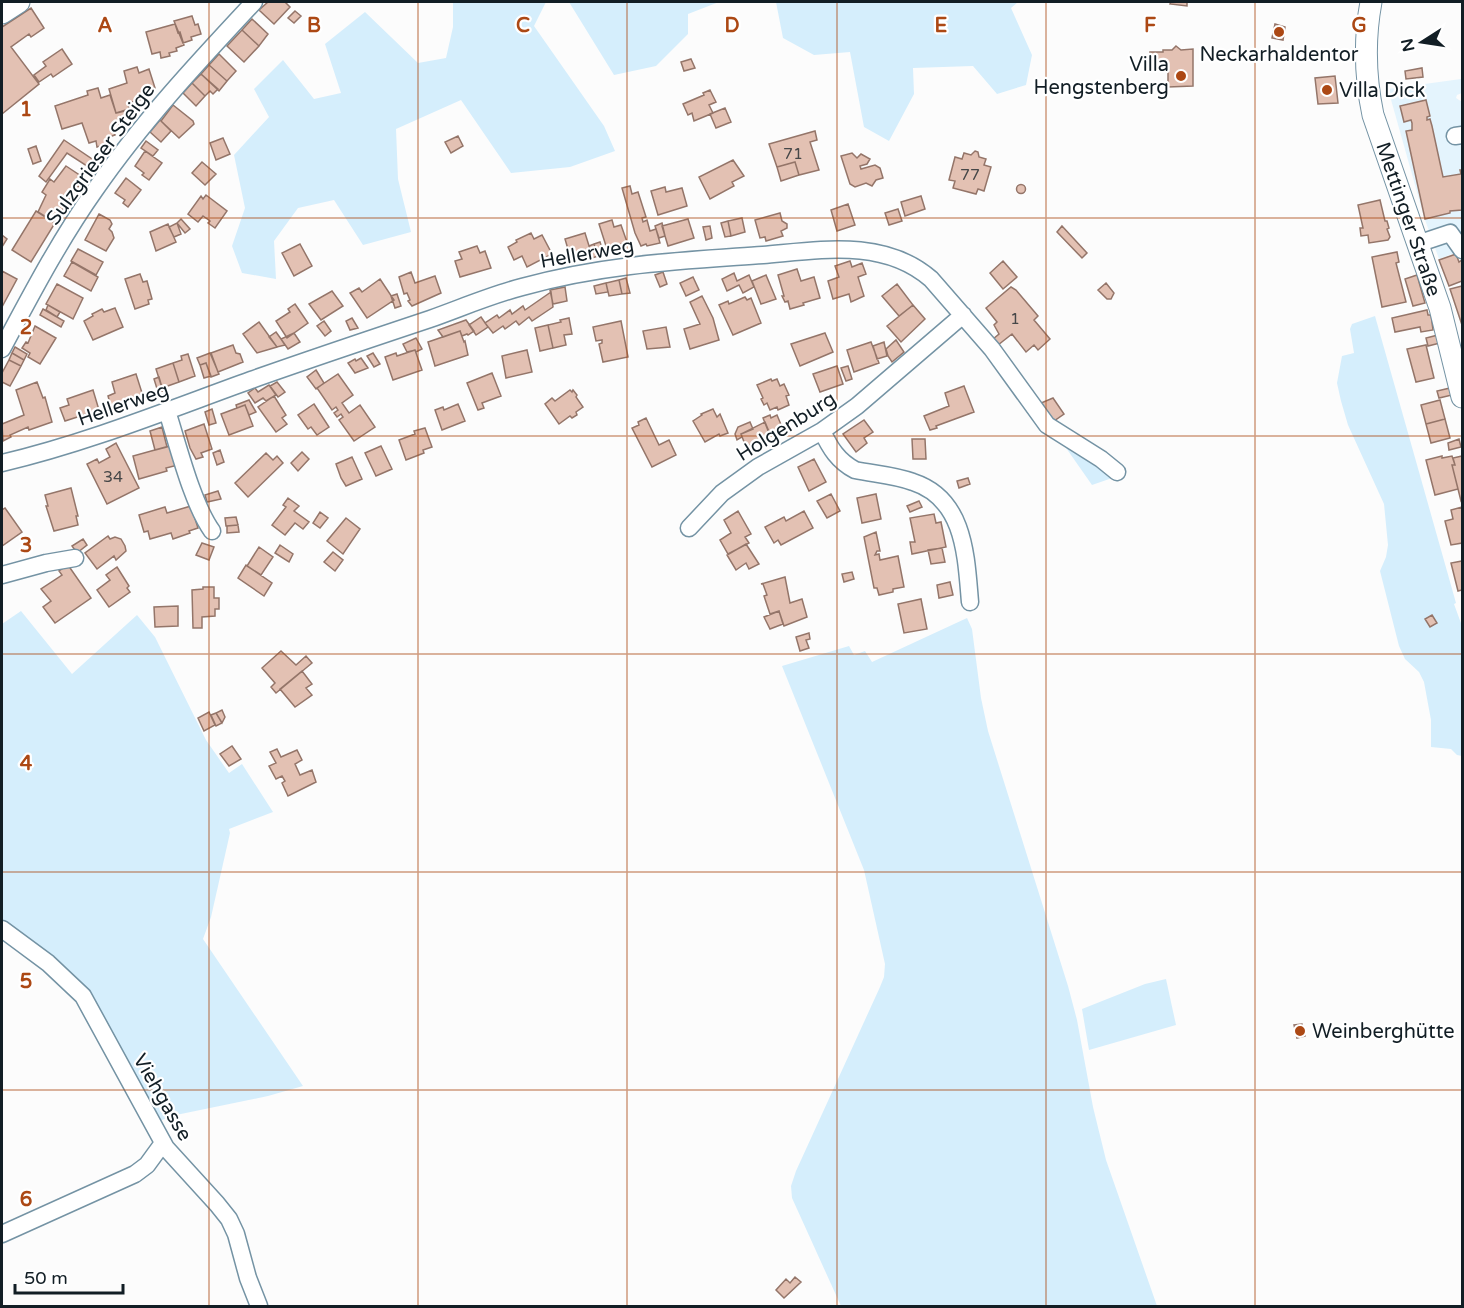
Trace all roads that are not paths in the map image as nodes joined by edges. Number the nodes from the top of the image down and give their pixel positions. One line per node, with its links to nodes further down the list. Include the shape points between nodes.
1 (19, 2): 5 (main road)
2 (255, 2): 10 (street, Sulzgrieser Steige, via 178,84 103,178 51,258)
3 (1371, 2): 6 (main road, Mettinger Straße)
4 (1383, 2): 6 (main road, Mettinger Straße)
5 (2, 13)
6 (1366, 40): 7 (main road, Mettinger Straße, via 1373,116)
7 (1417, 244): 8 (street, via 1450,233); 11 (main road, Mettinger Straße, via 1446,327)
8 (1462, 250)
9 (963, 315): 12 (street, Hellerweg, via 919,268 876,251 854,249 626,265 520,287); 13 (street, Holgenburg); 15 (street, Hellerweg, via 1047,425)
10 (2, 349)
11 (1462, 397)
12 (167, 411): 14 (street, Hellerweg); 17 (street, via 197,500)
13 (822, 431): 16 (street, Holgenburg, via 733,485); 20 (street, via 835,455 848,466 915,482 948,504 965,557)
14 (2, 464)
15 (1117, 472)
16 (688, 528)
17 (212, 531)
18 (75, 558): 19 (street)
19 (2, 574)
20 (970, 602)
21 (2, 929): 22 (street, Viehgasse, via 48,963 83,996)
22 (163, 1143): 23 (street, via 135,1174); 24 (street, Viehgasse, via 229,1219)
23 (2, 1233)
24 (259, 1306)

